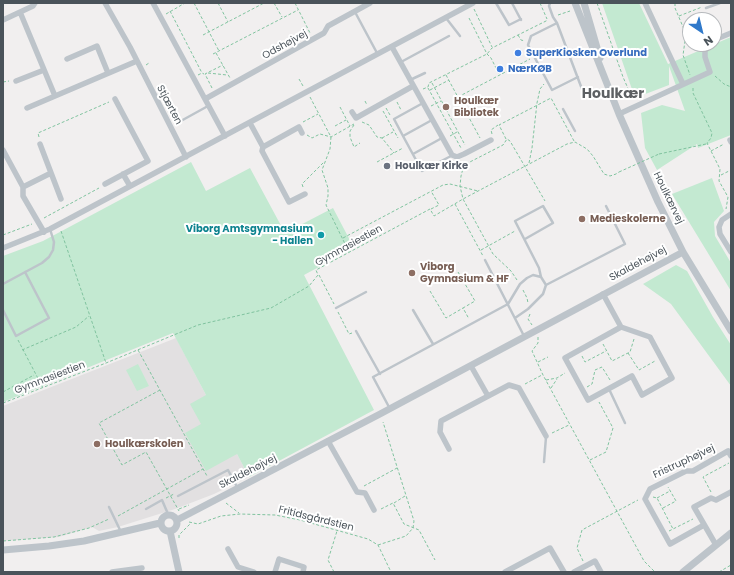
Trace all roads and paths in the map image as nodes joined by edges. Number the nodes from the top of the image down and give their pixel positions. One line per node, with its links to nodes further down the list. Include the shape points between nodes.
1 (35, 3): 25 (street)
2 (105, 3): 52 (street, Stjærten)
3 (153, 3): 27 (street)
4 (185, 3): 23 (path)
5 (194, 3): 35 (path)
6 (218, 3): 33 (path)
7 (264, 3): 33 (path)
8 (274, 3): 29 (path)
9 (295, 3): 22 (path)
10 (370, 3): 24 (street, Odshøjvej)
11 (473, 3): 30 (street); 43 (path)
12 (496, 3): 13 (lane, via 509,25 521,19)
13 (512, 3)
14 (540, 3): 37 (path, via 548,20)
15 (550, 3): 28 (lane)
16 (597, 3): 90 (path)
17 (645, 3): 73 (street)
18 (675, 3): 26 (path)
19 (720, 3): 21 (lane)
20 (579, 5): 28 (path); 99 (street, Houlkærvej, via 594,52)
21 (706, 8): 26 (path)
22 (298, 10): 29 (path); 40 (path)
23 (170, 11): 27 (path); 58 (path)
24 (355, 11): 40 (street, Odshøjvej, via 328,26 324,34); 48 (lane)
25 (20, 12): 32 (street); 55 (street)
26 (678, 16): 67 (path, via 686,34 683,55)
27 (161, 17): 84 (street)
28 (553, 17): 34 (lane)
29 (282, 18): 44 (path)
30 (446, 18): 39 (lane); 42 (street)
31 (469, 18): 49 (path)
32 (3, 20)
33 (228, 22): 35 (path)
34 (557, 23): 41 (lane, via 531,36); 64 (lane)
35 (209, 32): 36 (path); 44 (path)
36 (203, 35)
37 (518, 35): 41 (path, via 521,40); 43 (path)
38 (449, 36): 53 (lane)
39 (460, 36)
40 (314, 39): 72 (street, Odshøjvej)
41 (529, 42): 50 (lane)
42 (392, 47): 48 (street); 53 (street)
43 (492, 48): 49 (path)
44 (219, 52): 46 (path)
45 (705, 52): 56 (street)
46 (216, 53): 47 (path); 54 (path)
47 (213, 54)
48 (378, 54): 77 (street)
49 (487, 54): 62 (path); 63 (path)
50 (534, 56): 63 (path); 69 (lane)
51 (67, 59): 57 (street, via 97,46)
52 (136, 61): 57 (street); 136 (street, Stjærten)
53 (400, 62): 71 (street)
54 (223, 65): 59 (path); 61 (path)
55 (44, 70): 68 (street); 79 (street)
56 (710, 72): 67 (street); 74 (path)
57 (108, 73): 79 (street)
58 (202, 73)
59 (208, 73): 61 (path); 78 (path, via 205,74)
60 (425, 73): 71 (lane)
61 (228, 75): 72 (path)
62 (446, 75): 66 (path); 70 (path)
63 (500, 75): 81 (path)
64 (578, 77): 69 (lane, via 552,90); 82 (lane)
65 (299, 80): 77 (path)
66 (449, 80): 75 (path); 81 (path)
67 (692, 80): 73 (street); 125 (path, via 693,93 712,133)
68 (16, 81)
69 (547, 81): 88 (path, via 540,89)
70 (432, 82): 75 (path); 76 (path, via 429,83)
71 (411, 83): 80 (street); 86 (street)
72 (233, 84): 78 (street, Odshøjvej)
73 (683, 84): 90 (street)
74 (731, 87)
75 (434, 88): 76 (path); 85 (path)
76 (430, 90): 87 (path)
77 (307, 92): 97 (path); 105 (street)
78 (215, 94): 84 (street, Odshøjvej)
79 (55, 96): 93 (street)
80 (394, 97): 96 (street, via 356,118); 98 (path)
81 (458, 97): 127 (path)
82 (585, 97)
83 (115, 99): 126 (path, via 38,133); 144 (street, via 148,162)
84 (205, 99): 89 (street)
85 (442, 101): 87 (path); 113 (path)
86 (423, 103): 94 (street); 98 (lane)
87 (437, 103): 94 (path); 114 (path)
88 (537, 105): 107 (path); 123 (path, via 551,98); 140 (path)
89 (208, 106): 104 (lane); 115 (street)
90 (636, 106): 99 (street)
91 (340, 107): 100 (path)
92 (385, 107): 101 (path)
93 (27, 108)
94 (426, 109): 103 (street)
95 (564, 109): 112 (lane)
96 (352, 112)
97 (318, 114): 110 (path, via 303,122); 117 (path)
98 (403, 114): 101 (lane)
99 (619, 114): 171 (street, Houlkærvej)
100 (346, 119): 108 (path); 109 (path)
101 (394, 119): 116 (lane)
102 (360, 120): 118 (path, via 369,125 377,137)
103 (432, 120): 116 (lane); 119 (street)
104 (179, 122)
105 (250, 123): 115 (street); 128 (street)
106 (355, 123): 124 (path, via 350,131 350,138 354,147)
107 (499, 125): 120 (path); 121 (path, via 491,130)
108 (335, 126)
109 (350, 126)
110 (301, 130): 117 (path, via 312,138 320,134); 128 (street)
111 (394, 131): 118 (path)
112 (575, 131)
113 (458, 132): 114 (path); 133 (path)
114 (454, 134): 119 (path); 133 (path)
115 (225, 136): 136 (street)
116 (403, 136): 134 (lane)
117 (331, 137): 137 (path)
118 (382, 138): 132 (path)
119 (443, 139): 134 (lane); 135 (street)
120 (507, 139): 139 (path, via 503,145); 141 (path)
121 (491, 140): 127 (street)
122 (730, 141): 131 (path)
123 (575, 142): 125 (path, bridge, via 587,148 604,174 610,176 659,154); 140 (path)
124 (360, 143)
125 (706, 143): 131 (path)
126 (40, 144): 143 (street)
127 (483, 144): 133 (street)
128 (263, 147): 152 (street, via 262,151 289,202)
129 (404, 148): 132 (path)
130 (3, 150): 149 (street)
131 (711, 151): 145 (path, via 720,169)
132 (394, 153): 138 (path)
133 (466, 153): 135 (street); 139 (path)
134 (413, 154): 135 (lane, via 422,171)
135 (452, 155)
136 (186, 157): 147 (street)
137 (325, 161): 152 (path, via 302,184); 166 (path, via 322,170 328,188 326,205)
138 (377, 162)
139 (469, 162): 148 (path, via 464,165)
140 (528, 164): 141 (path)
141 (525, 166): 151 (path); 156 (path, via 546,204)
142 (731, 170): 145 (path)
143 (51, 173): 149 (street); 153 (street)
144 (123, 174): 146 (street); 147 (street)
145 (720, 175): 159 (path, via 719,181 728,197 726,207)
146 (105, 184): 160 (path)
147 (130, 186): 161 (street)
148 (460, 186): 150 (path, via 443,185); 151 (path); 154 (path)
149 (23, 187): 160 (street, via 23,196)
150 (431, 191): 158 (path, via 439,205); 166 (path)
151 (478, 191): 154 (path)
152 (305, 194)
153 (61, 199)
154 (463, 199): 155 (path); 168 (path)
155 (455, 204): 158 (path, via 434,216); 170 (path)
156 (543, 206): 162 (lane, via 515,221); 167 (lane, via 553,223)
157 (606, 206): 180 (lane, via 625,244)
158 (430, 209): 173 (path, Gymnasiestien)
159 (730, 215): 172 (street, via 722,220 719,227 720,234)
160 (37, 221): 164 (street); 165 (path)
161 (58, 225): 163 (street); 190 (path)
162 (519, 229): 167 (lane); 168 (path)
163 (50, 230): 164 (street); 175 (lane, via 54,242 53,250 42,263)
164 (44, 232): 169 (street)
165 (3, 235)
166 (343, 238): 173 (path)
167 (525, 239): 177 (lane)
168 (487, 246): 170 (path); 179 (path)
169 (3, 248)
170 (480, 250): 174 (path)
171 (683, 252): 183 (street, Skaldehøjvej); 196 (street, Houlkærvej)
172 (731, 252)
173 (350, 253): 203 (path, Gymnasiestien, via 316,270 318,275 309,286 271,308 198,325)
174 (485, 260): 184 (lane)
175 (25, 272): 178 (lane); 198 (lane, via 49,318)
176 (458, 272): 186 (path, via 475,301)
177 (541, 277): 179 (lane, via 532,275); 180 (lane)
178 (3, 284)
179 (520, 284): 184 (lane); 187 (path, via 527,298)
180 (546, 285): 187 (lane, via 543,294)
181 (430, 291): 186 (path, via 446,318)
182 (366, 292): 185 (lane)
183 (603, 294): 193 (street, Skaldehøjvej); 195 (street, Skaldehøjvej)
184 (508, 304): 191 (lane); 192 (lane)
185 (336, 308)
186 (463, 308): 192 (path)
187 (528, 309): 191 (lane); 195 (path, via 528,319)
188 (3, 310): 198 (lane)
189 (413, 310): 201 (lane)
190 (89, 315): 202 (path, via 76,327); 209 (path)
191 (515, 318): 199 (lane)
192 (472, 323): 201 (lane)
193 (621, 327): 197 (street); 200 (street)
194 (356, 331): 213 (lane)
195 (535, 331): 199 (street, Skaldehøjvej); 210 (path, via 538,343 532,351)
196 (731, 331)
197 (636, 332): 206 (path); 208 (street, via 650,337)
198 (16, 336): 202 (path)
199 (525, 336): 211 (street, Skaldehøjvej)
200 (600, 338): 204 (street); 205 (path)
201 (433, 344): 213 (lane)
202 (22, 350): 214 (path)
203 (138, 350): 209 (path, Gymnasiestien); 223 (path)
204 (578, 350): 205 (path, via 585,362); 212 (street, via 565,358)
205 (606, 351): 206 (path, via 612,361)
206 (628, 353): 208 (path, via 639,370)
207 (548, 357): 210 (path)
208 (661, 358): 218 (street, via 672,378 642,395 632,376)
209 (106, 363): 219 (path, Gymnasiestien)
210 (537, 363): 215 (path)
211 (471, 366): 225 (street); 228 (street, Skaldehøjvej)
212 (572, 370): 216 (path); 222 (street)
213 (380, 374): 228 (lane, via 372,377)
214 (35, 375): 219 (path); 224 (path)
215 (543, 375): 217 (path); 220 (path)
216 (557, 378): 217 (path); 221 (path)
217 (546, 380): 221 (path)
218 (611, 387): 222 (path, via 602,367 595,370 592,384); 226 (street); 230 (lane)
219 (43, 388): 227 (path, Gymnasiestien)
220 (519, 388): 225 (street, via 509,385); 232 (street)
221 (550, 388): 231 (path)
222 (582, 389): 226 (street, via 588,400)
223 (160, 390): 239 (path); 243 (path, via 99,423 122,465 146,452)
224 (3, 392)
225 (488, 396): 234 (street, via 441,421 440,432)
226 (596, 396): 236 (path, via 613,428 606,452)
227 (3, 403)
228 (390, 409): 229 (street, Skaldehøjvej)
229 (380, 414): 233 (street, Skaldehøjvej); 240 (path)
230 (625, 423)
231 (570, 424): 232 (path); 236 (path)
232 (546, 436): 238 (lane)
233 (328, 441): 244 (street, Skaldehøjvej); 245 (street)
234 (449, 449)
235 (731, 456): 242 (street, Fristruphøjvej, via 728,451 693,471 686,471)
236 (589, 461): 261 (path)
237 (731, 461): 254 (path, via 703,477)
238 (544, 462)
239 (203, 468): 241 (path); 243 (path)
240 (397, 468): 245 (path); 250 (path)
241 (209, 480): 244 (lane, via 228,470); 249 (lane)
242 (666, 481): 246 (path); 251 (street, Fristruphøjvej, via 650,489)
243 (166, 488): 248 (path); 265 (path)
244 (238, 488): 252 (street, Skaldehøjvej)
245 (356, 490): 260 (street, via 365,493)
246 (670, 491): 253 (path); 259 (path, via 676,501)
247 (731, 492): 254 (street)
248 (171, 496): 249 (path, via 177,493); 255 (path); 266 (path)
249 (178, 496)
250 (406, 496): 256 (path); 270 (path, via 414,521)
251 (646, 497): 253 (path); 261 (path); 276 (street)
252 (218, 498): 263 (path); 266 (street, Skaldehøjvej)
253 (657, 498): 259 (path)
254 (715, 499): 264 (street, via 711,498 694,507)
255 (162, 500): 258 (lane); 262 (lane)
256 (394, 503): 260 (path, via 383,509); 270 (path, via 404,524)
257 (109, 507): 265 (lane)
258 (146, 509)
259 (663, 509): 271 (path)
260 (374, 510)
261 (616, 511): 284 (path, via 582,530 577,548); 298 (path, via 644,561)
262 (168, 514): 266 (street); 267 (street)
263 (240, 514): 268 (path, Fritidsgårdstien, via 221,516 198,524); 273 (path, Fritidsgårdstien, via 275,515)
264 (699, 516): 269 (street); 271 (path)
265 (114, 517): 274 (lane); 277 (path, via 89,528 54,537)
266 (180, 518): 268 (path); 272 (street, via 176,527)
267 (160, 523): 272 (street, via 164,529); 274 (street)
268 (190, 523): 280 (path, via 179,535 179,544)
269 (704, 525): 276 (street, via 670,544); 279 (street)
270 (413, 528): 278 (path, via 406,536); 283 (path, via 418,530)
271 (673, 529): 276 (path)
272 (170, 531): 280 (street)
273 (337, 531): 278 (path, Fritidsgårdstien, via 368,539); 292 (path, via 328,560)
274 (121, 532): 282 (street, via 84,541)
275 (731, 533): 279 (street)
276 (664, 534)
277 (3, 541)
278 (378, 545): 293 (path)
279 (716, 545): 299 (street)
280 (175, 548): 288 (street)
281 (228, 549): 289 (street, via 238,568)
282 (3, 550)
283 (435, 560)
284 (585, 566): 296 (street); 297 (street, via 595,561)
285 (731, 566): 300 (path)
286 (142, 568): 287 (street)
287 (112, 572)
288 (179, 572)
289 (254, 572)
290 (275, 572): 291 (street, via 279,559 304,567)
291 (303, 572)
292 (334, 572)
293 (391, 572)
294 (505, 572): 295 (street, via 550,548)
295 (564, 572)
296 (574, 572)
297 (601, 572)
298 (655, 572)
299 (683, 572)
300 (719, 572)

